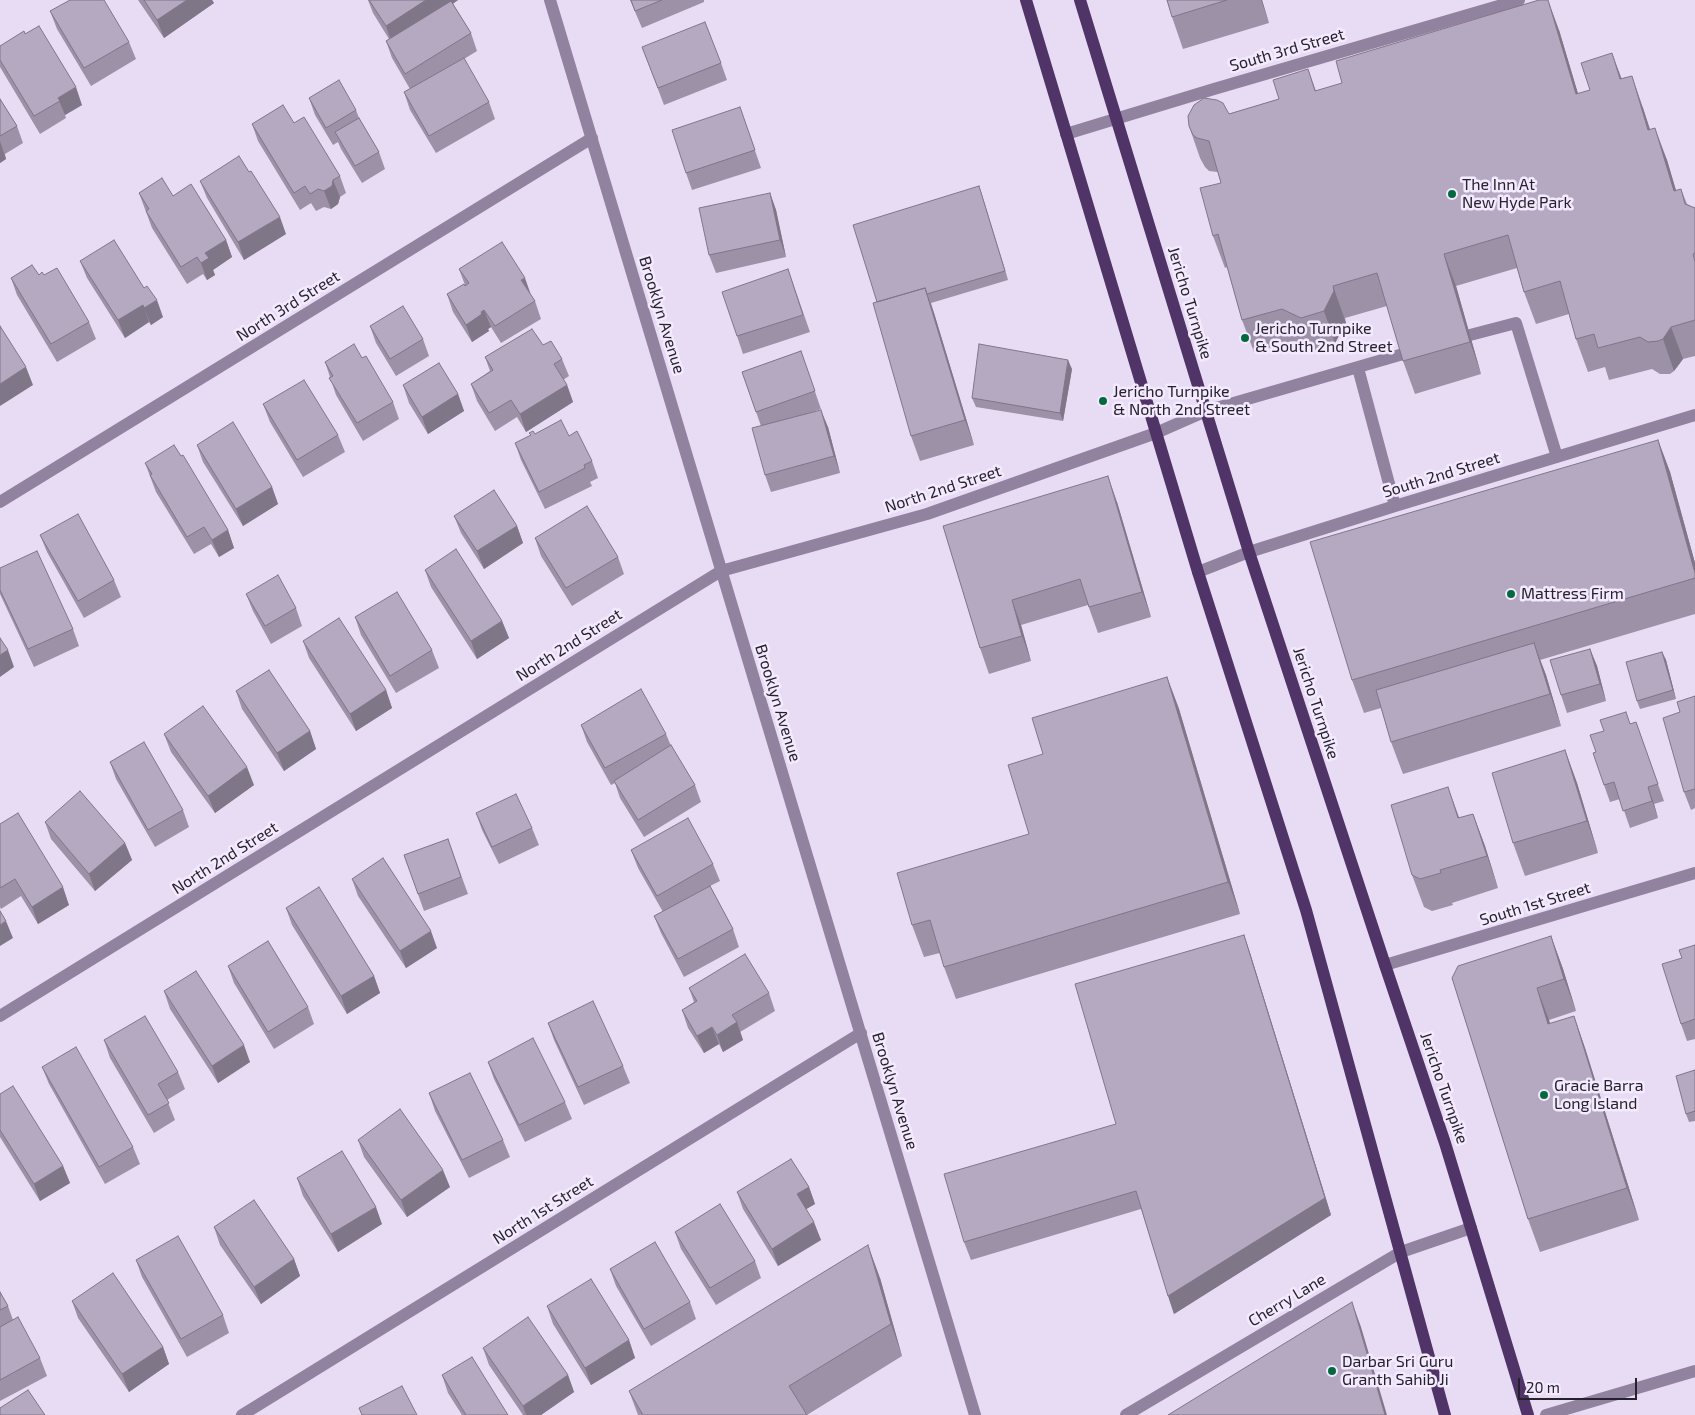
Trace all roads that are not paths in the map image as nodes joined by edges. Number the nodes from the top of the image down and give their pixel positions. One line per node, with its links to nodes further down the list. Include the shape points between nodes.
1 (550, 0): 7 (street, Brooklyn Avenue)
2 (1026, 0): 6 (main road)
3 (1080, 0): 5 (main road, Jericho Turnpike)
4 (1519, 0): 5 (street, South 3rd Street)
5 (1116, 119): 6 (street, South 3rd Street); 11 (main road, Jericho Turnpike)
6 (1066, 134): 13 (main road)
7 (592, 138): 15 (street, North 3rd Street); 18 (street, Brooklyn Avenue)
8 (1470, 335): 14 (street, via 1516,323)
9 (1403, 354): 10 (street, North 2nd Street)
10 (1358, 368): 11 (street, North 2nd Street); 16 (street)
11 (1206, 411): 13 (street, North 2nd Street); 17 (main road, Jericho Turnpike)
12 (1695, 415): 14 (street, South 2nd Street)
13 (1156, 433): 18 (street, North 2nd Street, via 927,514); 19 (main road)
14 (1557, 457): 16 (street, South 2nd Street)
15 (0, 502)
16 (1395, 506): 17 (street, South 2nd Street)
17 (1249, 552): 19 (street, South 2nd Street); 21 (main road, Jericho Turnpike)
18 (722, 571): 22 (street, North 2nd Street); 23 (street, Brooklyn Avenue)
19 (1198, 572): 25 (main road, via 1306,910)
20 (1695, 873): 21 (street, South 1st Street)
21 (1385, 965): 24 (main road, Jericho Turnpike, via 1446,1143)
22 (0, 1016)
23 (861, 1033): 27 (street, North 1st Street); 28 (street, Brooklyn Avenue)
24 (1471, 1228): 25 (street, Cherry Lane); 31 (main road, Jericho Turnpike)
25 (1401, 1252): 29 (street, Cherry Lane); 30 (main road)
26 (1695, 1371): 32 (street)
27 (242, 1415)
28 (976, 1415)
29 (1126, 1415)
30 (1445, 1415)
31 (1528, 1415)
32 (1546, 1415)

